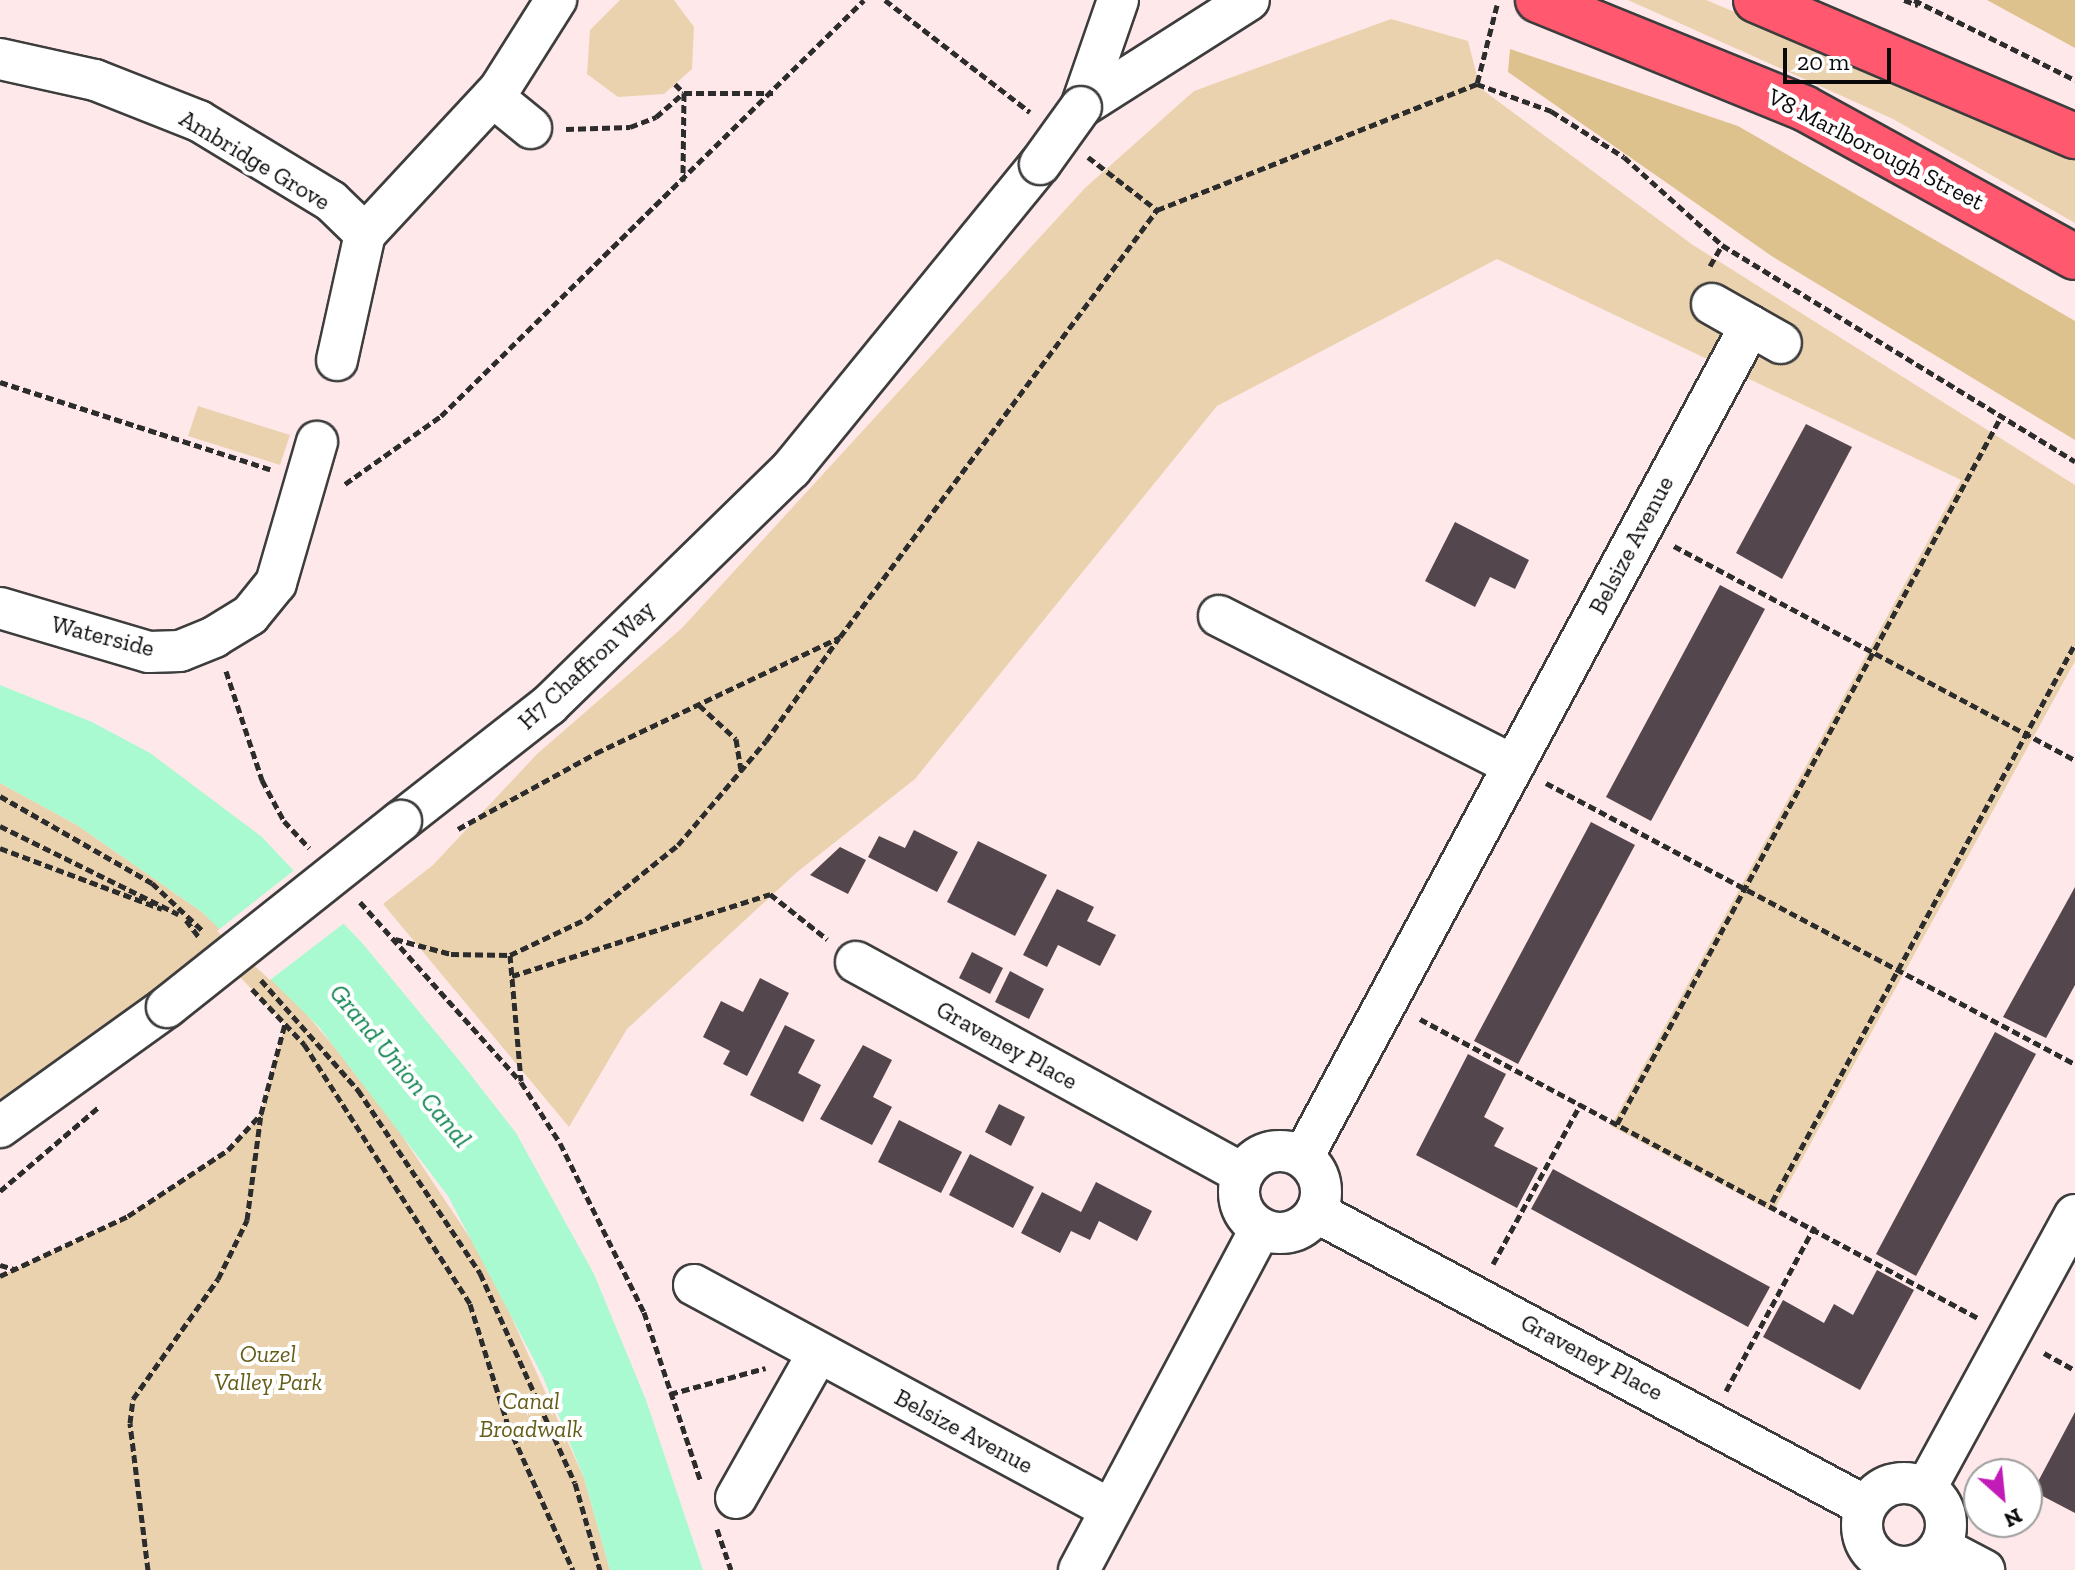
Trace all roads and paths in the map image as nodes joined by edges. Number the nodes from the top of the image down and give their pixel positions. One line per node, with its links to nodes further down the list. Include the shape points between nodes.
1 (556, 0): 18 (street)
2 (864, 0): 17 (path)
3 (885, 0): 20 (path)
4 (1118, 0): 19 (street, H7 Chaffron Way)
5 (1249, 0): 19 (street, H7 Chaffron Way)
6 (1498, 0): 15 (path)
7 (1539, 0): 27 (main road, V8 Marlborough Street, via 1804,108)
8 (1756, 0): 22 (main road)
9 (1904, 0): 11 (path)
10 (1914, 0): 11 (path)
11 (1922, 6): 13 (path)
12 (0, 59): 26 (street, Ambridge Grove, via 95,80 199,121 331,201)
13 (2075, 80)
14 (675, 84): 16 (path)
15 (1477, 84): 25 (path); 31 (path, via 1551,111 1624,157 1722,245)
16 (684, 93): 17 (path); 21 (path, via 656,117 630,127); 24 (path)
17 (774, 93): 24 (path)
18 (493, 97): 21 (street); 26 (street)
19 (1081, 107): 23 (street, H7 Chaffron Way, bridge)
20 (1039, 118)
21 (531, 128)
22 (2075, 136)
23 (1057, 155): 25 (path); 69 (street, H7 Chaffron Way, bridge, via 791,469 549,705 167,1007)
24 (683, 181): 34 (path, via 441,416 339,489)
25 (1157, 210): 39 (path)
26 (365, 234): 29 (street)
27 (2075, 257)
28 (1712, 304): 35 (street, Belsize Avenue, via 1765,334)
29 (337, 360)
30 (0, 382): 34 (path)
31 (2002, 415): 33 (path); 41 (path)
32 (317, 442): 34 (street, Waterside)
33 (2075, 461)
34 (301, 494): 38 (street, Waterside, via 276,583 250,615)
35 (1641, 528): 41 (path); 45 (street, Belsize Avenue)
36 (0, 608): 38 (street, Waterside, via 149,652 180,651)
37 (1219, 616): 45 (street)
38 (214, 637): 51 (path, via 262,780 284,821)
39 (840, 637): 42 (path); 46 (path)
40 (2075, 644): 43 (path)
41 (1877, 653): 43 (path); 52 (path)
42 (698, 705): 46 (path, via 736,739); 49 (path)
43 (2026, 734): 44 (path); 60 (path)
44 (2075, 760)
45 (1513, 765): 52 (path); 62 (street, Belsize Avenue)
46 (741, 770): 57 (path, via 667,854 586,919)
47 (0, 796): 54 (path, via 152,883)
48 (0, 826): 54 (path)
49 (449, 833)
50 (0, 848): 54 (path)
51 (316, 855)
52 (1745, 887): 60 (path); 68 (path)
53 (356, 897): 56 (path)
54 (185, 918): 55 (path)
55 (207, 935)
56 (395, 939): 57 (path, via 451,954); 64 (path)
57 (510, 955): 61 (path)
58 (856, 962): 61 (path, via 770,894); 71 (street, Graveney Place)
59 (251, 968): 95 (path, via 358,1090 464,1246 569,1469)
60 (1896, 970): 63 (path); 73 (path)
61 (512, 976): 64 (path)
62 (1387, 1001): 66 (path); 70 (street, Belsize Avenue)
63 (2075, 1064)
64 (521, 1082): 85 (path, via 606,1231 644,1312)
65 (108, 1099): 72 (path)
66 (1581, 1103): 68 (path); 82 (path)
67 (261, 1114): 79 (path, via 228,1150 128,1216); 93 (path, via 247,1220 218,1279 133,1399 130,1423); 94 (path, via 285,1024 470,1304 508,1425)
68 (1617, 1124): 73 (path)
69 (0, 1127)
70 (1303, 1157): 71 (street, via 1262,1154); 74 (street, via 1319,1176)
71 (1243, 1174): 77 (street, via 1243,1211)
72 (0, 1191)
73 (1772, 1202): 76 (path)
74 (1316, 1212): 77 (street, via 1285,1233); 82 (street, Graveney Place)
75 (2075, 1215): 83 (street)
76 (1815, 1226): 83 (path); 86 (path)
77 (1260, 1229): 90 (street)
78 (0, 1265): 79 (path)
79 (17, 1270): 80 (path)
80 (0, 1276)
81 (694, 1285): 84 (street, Belsize Avenue)
82 (1476, 1295): 86 (street, Graveney Place)
83 (2008, 1335): 87 (street)
84 (818, 1353): 85 (path); 88 (street); 90 (street, Belsize Avenue)
85 (670, 1394): 88 (path)
86 (1711, 1420): 89 (street, Graveney Place)
87 (1926, 1488): 89 (street, via 1892,1483); 91 (street, via 1947,1521)
88 (718, 1503): 96 (path)
89 (1865, 1506): 92 (street, via 1861,1531)
90 (1110, 1509): 97 (street)
91 (1940, 1547): 92 (street, via 1908,1567); 98 (street)
92 (1880, 1566)
93 (148, 1570)
94 (573, 1570)
95 (600, 1570)
96 (731, 1570)
97 (1079, 1570)
98 (1984, 1570)

